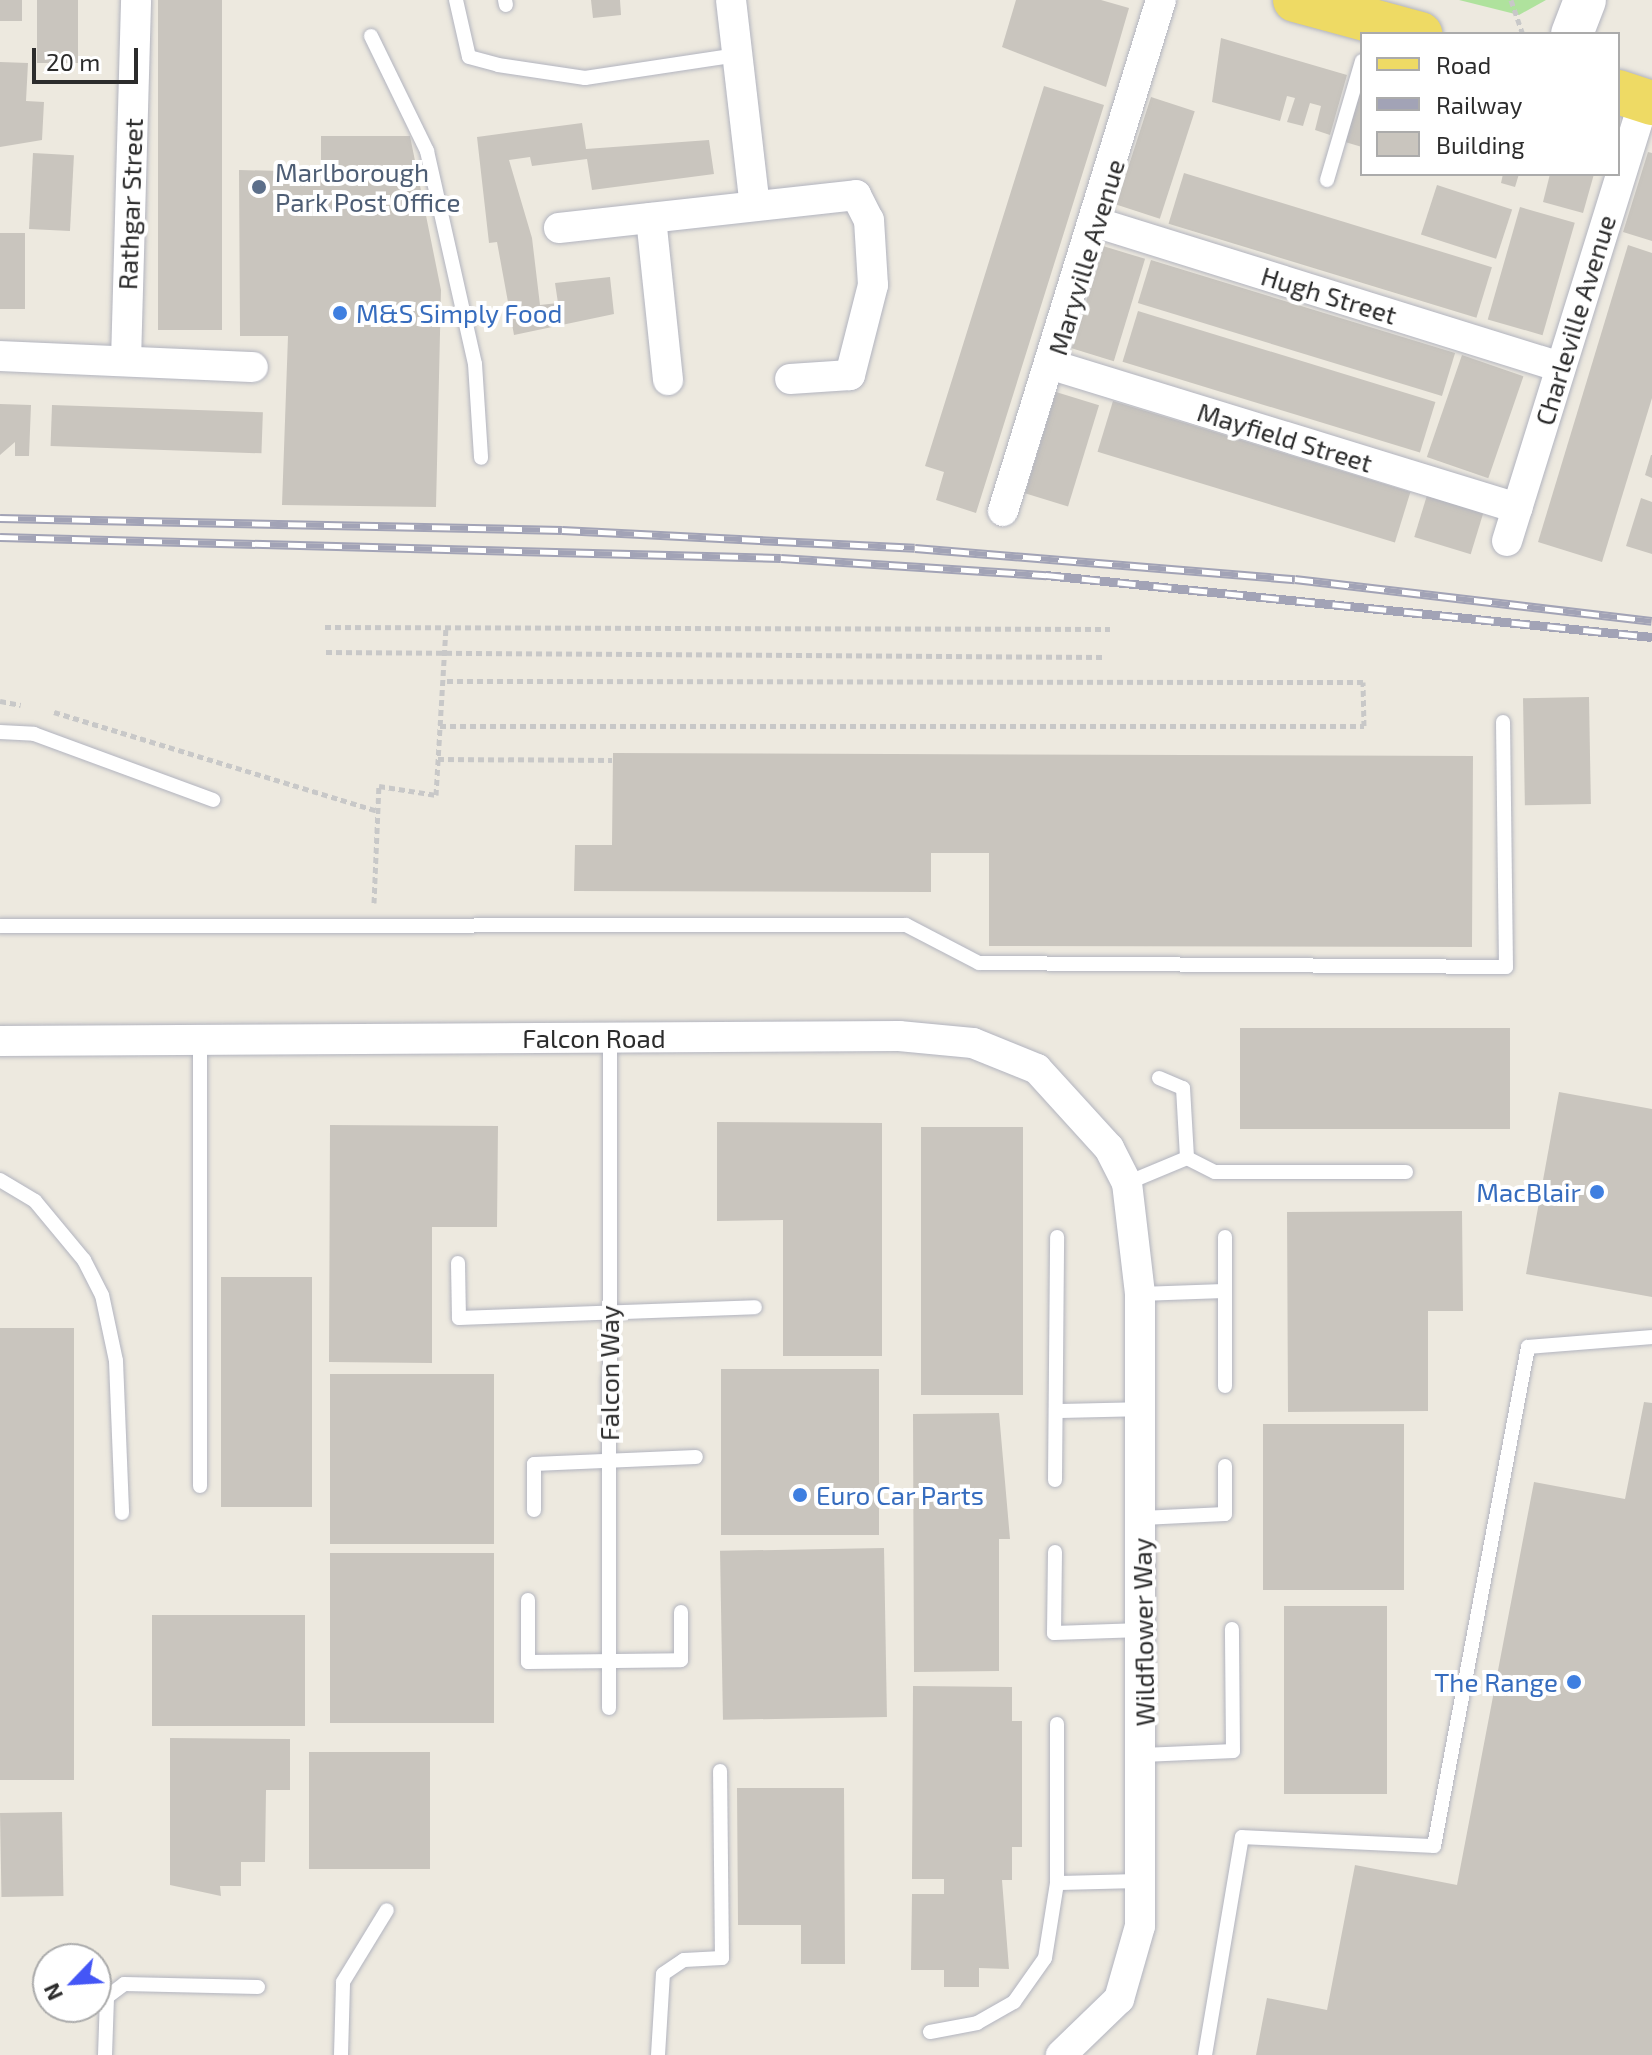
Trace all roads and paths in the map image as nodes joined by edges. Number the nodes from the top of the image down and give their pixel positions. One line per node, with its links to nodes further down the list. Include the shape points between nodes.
1 (136, 0): 23 (street, Rathgar Street)
2 (456, 0): 12 (lane, via 469,57 498,65 585,78)
3 (731, 0): 12 (street)
4 (1161, 0): 20 (street, Maryville Avenue)
5 (1295, 0): 10 (main road)
6 (1511, 0): 8 (path)
7 (1585, 0): 9 (street)
8 (1522, 32)
9 (1573, 32)
10 (1360, 34)
11 (371, 36): 29 (lane, via 427,151 475,364)
12 (737, 55): 18 (street)
13 (1360, 69): 17 (lane)
14 (1638, 98): 15 (street, Charleville Avenue)
15 (1620, 160)
16 (1615, 176): 26 (street, Charleville Avenue)
17 (1327, 180)
18 (755, 206): 19 (street); 27 (street, via 856,195 869,220 873,285 850,375)
19 (651, 218): 21 (street); 28 (street)
20 (1098, 223): 24 (street, Maryville Avenue); 26 (street, Hugh Street)
21 (559, 228)
22 (0, 356): 23 (street)
23 (126, 361): 25 (street)
24 (1052, 365): 30 (street, Mayfield Street); 31 (street, Maryville Avenue)
25 (253, 367)
26 (1560, 367): 30 (street, Charleville Avenue)
27 (790, 379)
28 (668, 380)
29 (481, 458)
30 (1518, 508): 32 (street, Charleville Avenue)
31 (1003, 511)
32 (1507, 541)
33 (325, 627): 34 (path)
34 (446, 628): 35 (path); 37 (path)
35 (1110, 629)
36 (326, 652): 37 (path)
37 (445, 656): 38 (path); 39 (path)
38 (1106, 657)
39 (443, 681): 44 (path); 44 (path, via 1363,682 1364,726)
40 (0, 701): 41 (path)
41 (29, 707)
42 (43, 710): 49 (path)
43 (1503, 722): 50 (lane, via 1506,967 979,963 906,925)
44 (440, 726): 46 (path)
45 (0, 732): 48 (lane, via 34,734)
46 (438, 759): 47 (path); 49 (path, via 436,795 379,786)
47 (612, 760)
48 (213, 800)
49 (378, 811): 50 (path)
50 (372, 924): 51 (lane)
51 (0, 926)
52 (610, 1038): 54 (street, Falcon Road); 59 (street, Falcon Road, via 899,1036 973,1043 1037,1069 1101,1138); 66 (lane, Falcon Way)
53 (0, 1041): 54 (street, Falcon Road)
54 (200, 1042): 75 (lane)
55 (1159, 1078): 56 (lane, via 1183,1088)
56 (1187, 1158): 57 (lane, via 1215,1172); 59 (lane)
57 (1406, 1172)
58 (0, 1180): 77 (lane, via 35,1201 84,1260 102,1295 116,1361)
59 (1127, 1183): 64 (street, Wildflower Way)
60 (1057, 1237): 70 (lane)
61 (1225, 1237): 63 (lane)
62 (458, 1263): 66 (lane, via 459,1318)
63 (1224, 1291): 64 (lane); 68 (lane)
64 (1140, 1294): 69 (street, Wildflower Way)
65 (755, 1307): 66 (lane)
66 (609, 1311): 72 (lane, Falcon Way)
67 (1652, 1337): 98 (lane, via 1528,1347 1434,1846 1242,1837)
68 (1225, 1386)
69 (1141, 1409): 70 (lane); 78 (street, Wildflower Way)
70 (1056, 1411): 74 (lane)
71 (696, 1457): 72 (lane)
72 (609, 1461): 76 (lane, via 534,1464); 84 (lane, Falcon Way)
73 (1225, 1466): 78 (lane, via 1225,1514)
74 (1055, 1480)
75 (200, 1486)
76 (534, 1510)
77 (122, 1513)
78 (1142, 1518): 83 (street, Wildflower Way)
79 (1055, 1552): 83 (lane, via 1054,1633)
80 (528, 1600): 84 (lane, via 528,1662)
81 (681, 1612): 84 (lane, via 681,1660)
82 (1232, 1629): 87 (lane, via 1233,1751)
83 (1143, 1630): 87 (street, Wildflower Way)
84 (609, 1660): 85 (lane, Falcon Way)
85 (609, 1708)
86 (1057, 1724): 90 (lane)
87 (1144, 1755): 89 (street, Wildflower Way)
88 (720, 1771): 96 (lane, via 722,1958 684,1960 663,1974)
89 (1141, 1881): 90 (lane); 97 (street, Wildflower Way, via 1140,1926 1119,1999)
90 (1057, 1883): 93 (lane, via 1045,1958 1014,2002 977,2023)
91 (387, 1910): 95 (lane, via 343,1982)
92 (258, 1987): 94 (lane, via 124,1984 107,1997)
93 (930, 2032)
94 (105, 2055)
95 (341, 2055)
96 (658, 2055)
97 (1061, 2055)
98 (1205, 2055)

